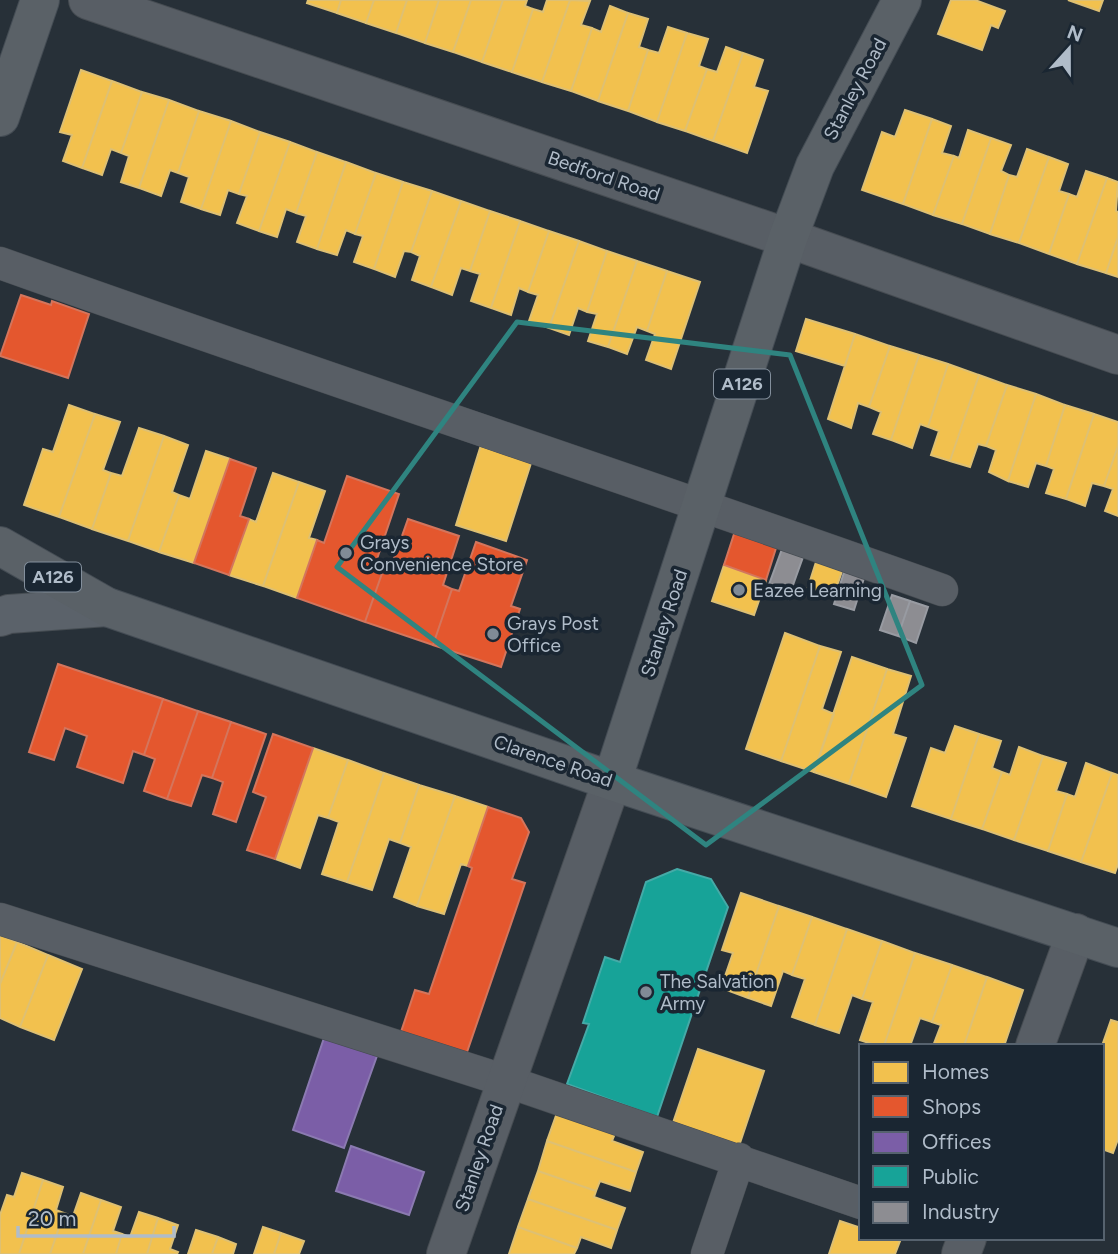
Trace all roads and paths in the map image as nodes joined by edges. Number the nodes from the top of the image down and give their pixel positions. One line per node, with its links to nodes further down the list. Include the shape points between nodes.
1 (40, 0): 4 (main road)
2 (88, 0): 5 (street, Bedford Road)
3 (902, 0): 5 (main road, Stanley Road / A126, via 815,166)
4 (0, 117)
5 (788, 238): 7 (street, Bedford Road); 8 (main road, Stanley Road / A126)
6 (0, 263): 8 (lane)
7 (1118, 355)
8 (703, 505): 10 (lane); 13 (main road, Stanley Road / A126)
9 (0, 546): 11 (main road, Clarence Road / A126)
10 (942, 590)
11 (107, 607): 12 (main road); 13 (main road, Clarence Road / A126)
12 (0, 617)
13 (612, 781): 15 (main road, Clarence Road / A126); 18 (street, Stanley Road)
14 (0, 919): 18 (lane)
15 (1076, 933): 16 (main road, Clarence Road / A126); 17 (street)
16 (1118, 948)
17 (1036, 1044)
18 (506, 1081): 19 (lane); 21 (street, Stanley Road)
19 (739, 1159): 20 (lane); 22 (lane)
20 (859, 1202)
21 (446, 1254)
22 (707, 1254)

